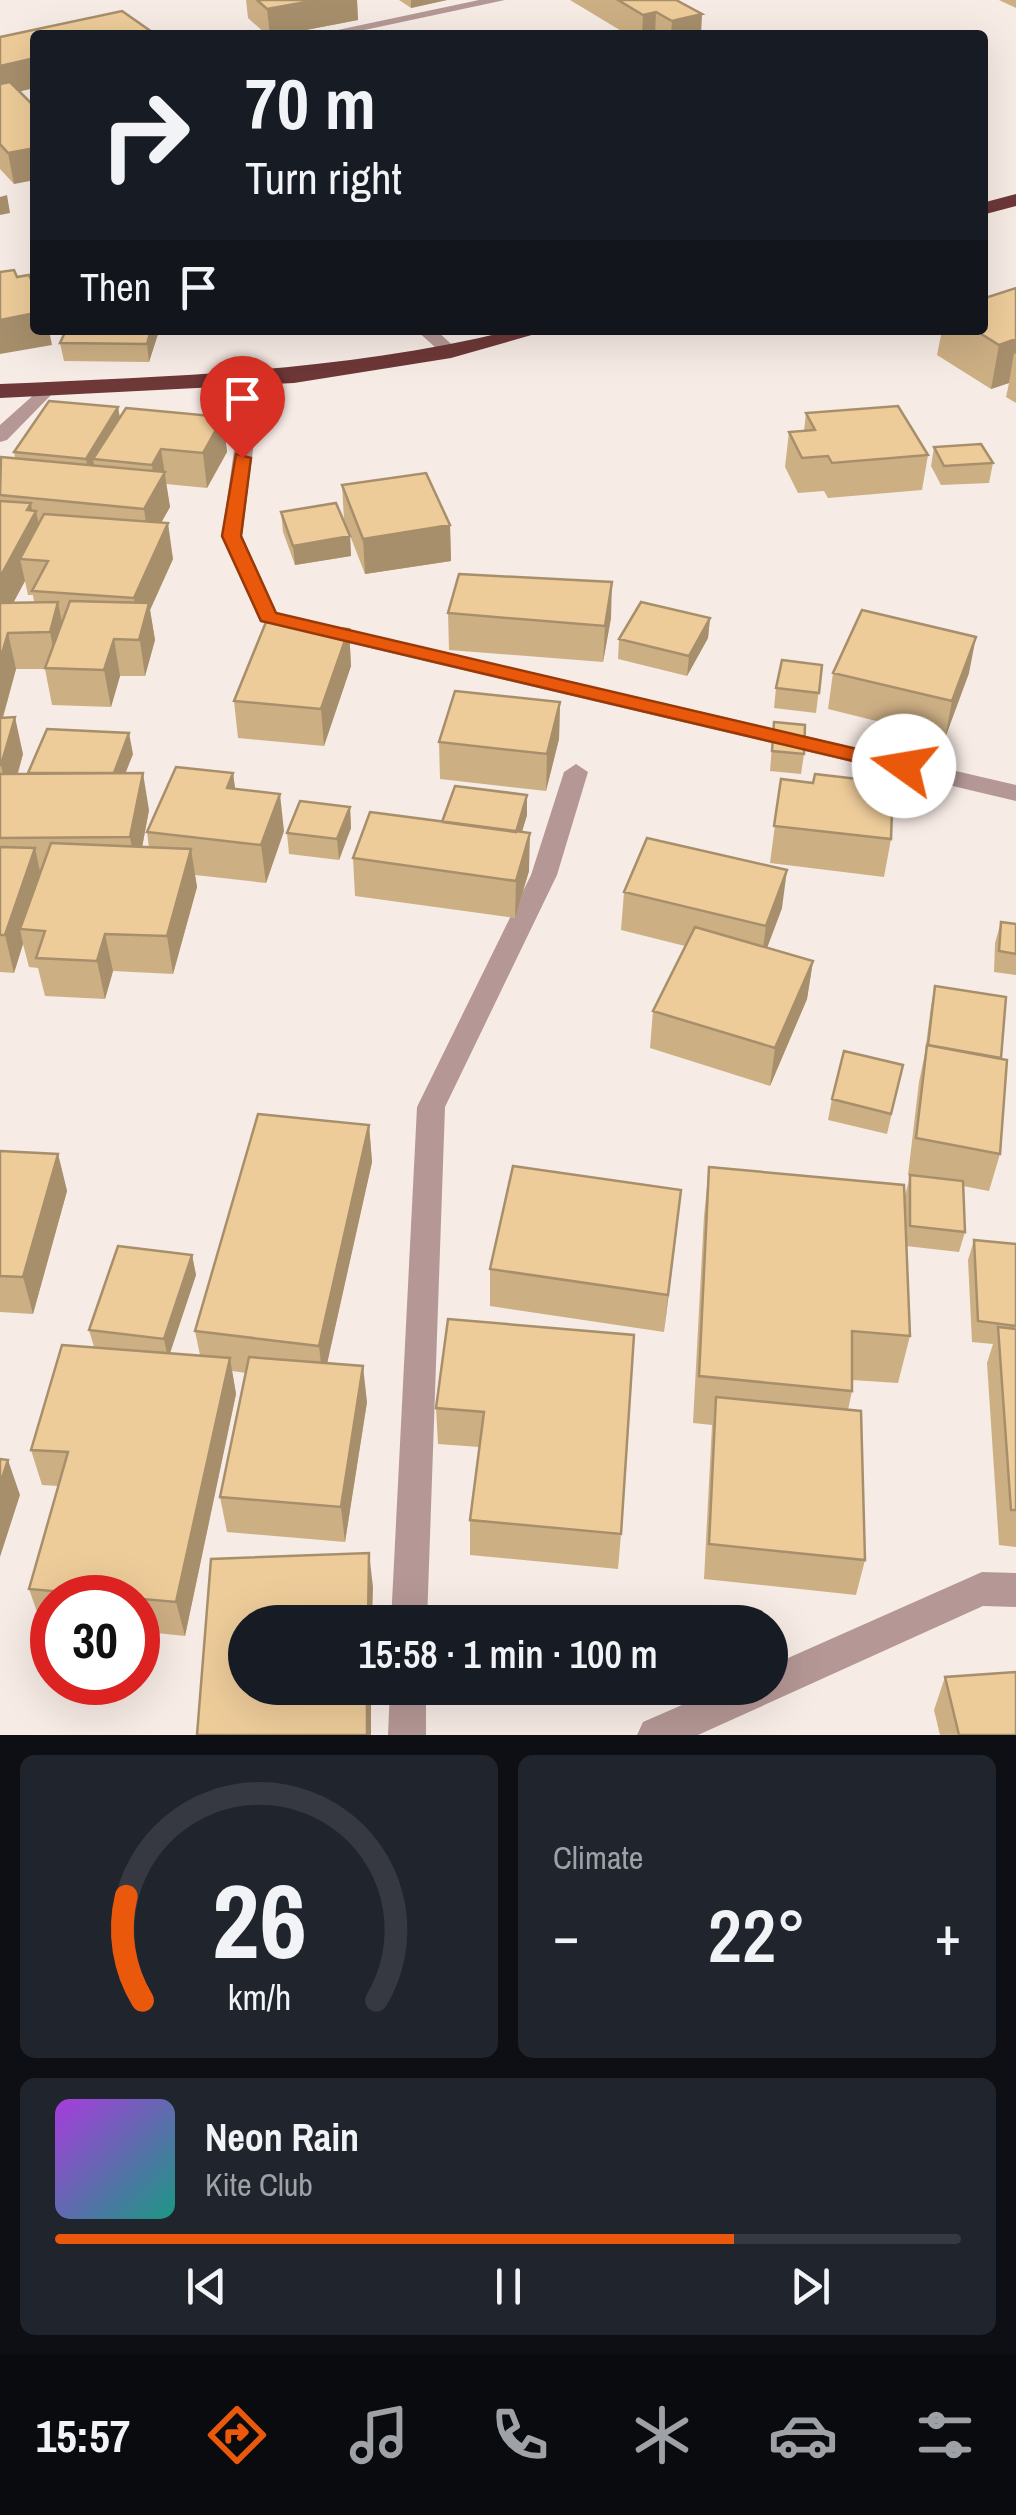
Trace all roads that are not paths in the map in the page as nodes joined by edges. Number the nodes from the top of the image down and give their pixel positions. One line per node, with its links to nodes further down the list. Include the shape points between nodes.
1 (499, 0): 2 (street)
2 (346, 30)
3 (1016, 200): 4 (highway)
4 (988, 207)
5 (431, 335): 7 (street)
6 (518, 335): 7 (highway)
7 (451, 352): 8 (highway)
8 (254, 379): 9 (highway); 13 (street, via 232,536 268,617)
9 (47, 389): 10 (highway); 11 (street)
10 (0, 391)
11 (0, 436)
12 (576, 772): 15 (street, via 544,875 431,1106)
13 (1016, 793)
14 (1016, 1590): 16 (street, via 982,1589)
15 (410, 1605)
16 (788, 1676)
17 (407, 1705): 19 (street)
18 (724, 1705): 20 (street)
19 (406, 1735)
20 (656, 1735)

